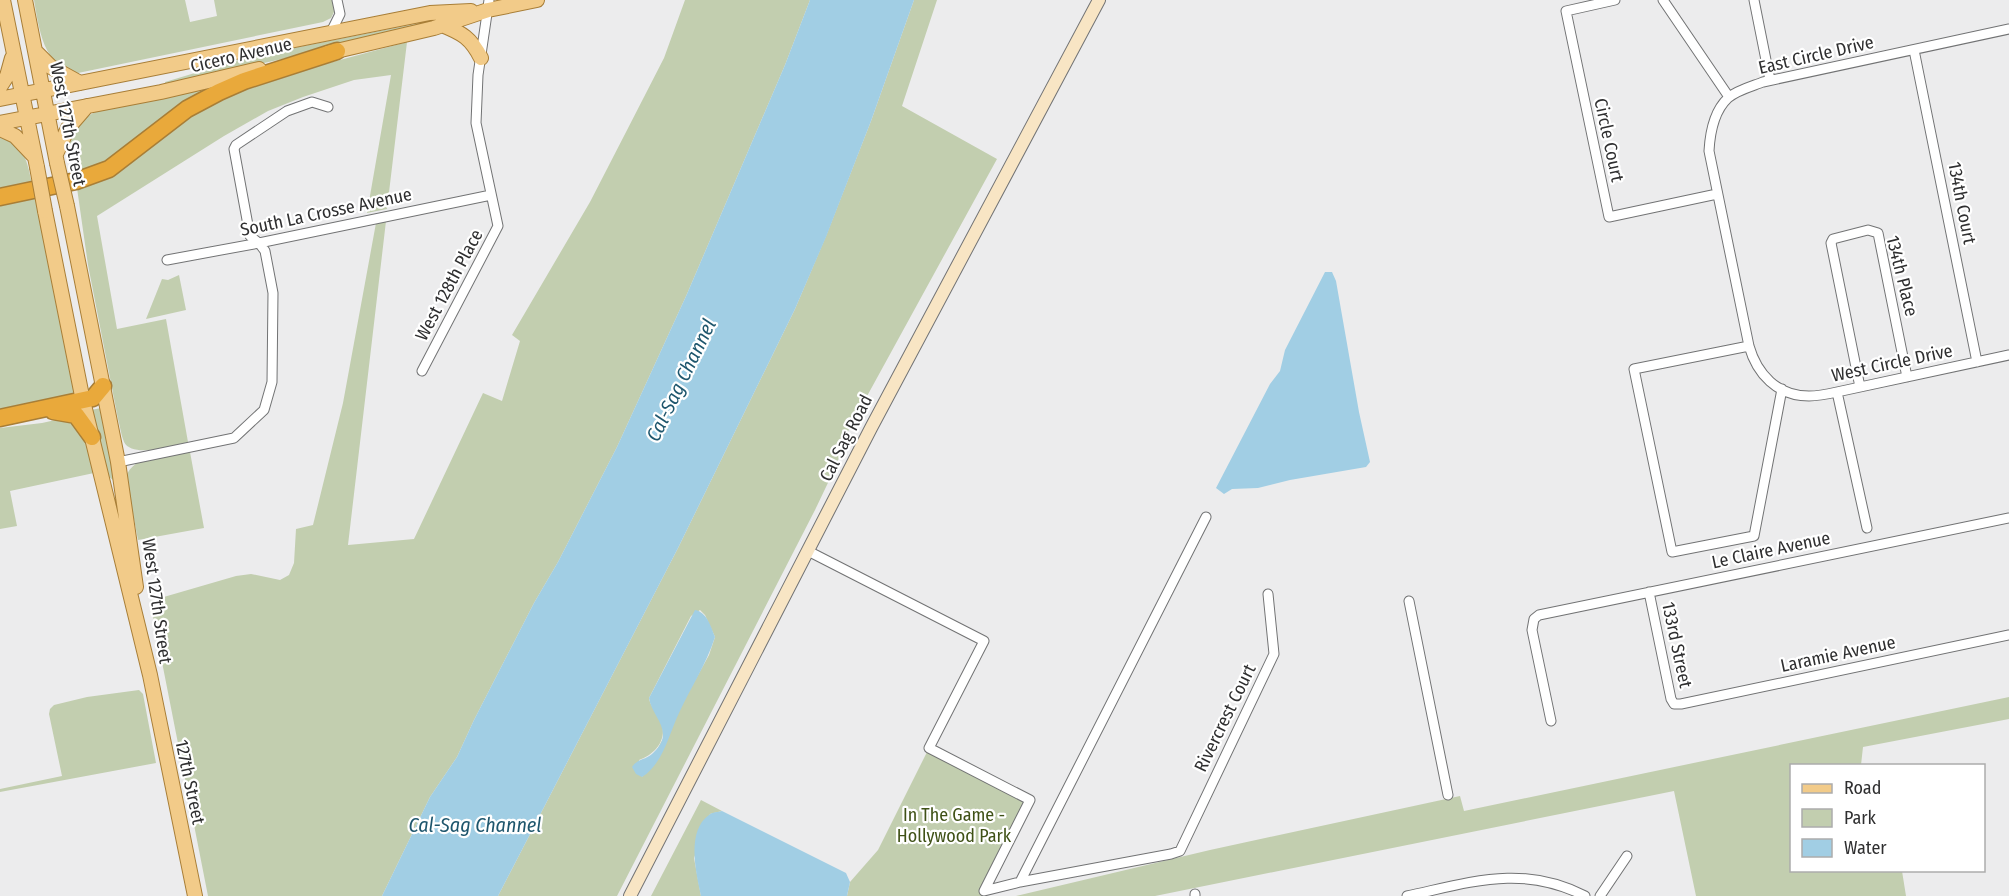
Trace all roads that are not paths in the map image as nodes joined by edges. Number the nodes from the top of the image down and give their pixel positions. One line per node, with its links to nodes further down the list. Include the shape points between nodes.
1 (3, 0): 18 (main road, West 127th Street)
2 (25, 0): 17 (main road, West 127th Street)
3 (338, 0): 10 (street)
4 (537, 0): 9 (main road, Cicero Avenue)
5 (1099, 0): 57 (main road, Cal Sag Road)
6 (1615, 0): 36 (street, Circle Court, via 1566,11 1609,217)
7 (1663, 0): 25 (street)
8 (1754, 0): 20 (street)
9 (489, 5): 11 (main road, Cicero Avenue); 12 (main road, Cicero Avenue); 19 (street, West 128th Place)
10 (340, 14): 12 (street); 14 (street)
11 (442, 25): 16 (main road, Cicero Avenue); 19 (main road, via 461,32)
12 (361, 26): 14 (main road, Cicero Avenue)
13 (2009, 29): 15 (street, East Circle Drive)
14 (331, 32): 21 (main road, Cicero Avenue)
15 (1914, 50): 20 (street, East Circle Drive); 42 (street, 134th Court)
16 (337, 51): 27 (main road, Cicero Avenue); 37 (highway, via 219,92 188,109 109,169 76,181)
17 (36, 52): 21 (main road, via 51,67); 23 (main road, West 127th Street)
18 (14, 54): 22 (main road); 24 (main road, West 127th Street)
19 (481, 58): 35 (street, West 128th Place, via 476,123)
20 (1770, 80): 25 (street, East Circle Drive)
21 (80, 83): 23 (main road, Cicero Avenue)
22 (0, 87)
23 (43, 90): 24 (main road, Cicero Avenue); 29 (main road, West 127th Street)
24 (22, 94): 26 (main road, Cicero Avenue); 30 (main road, West 127th Street)
25 (1729, 97): 36 (street, via 1715,120 1710,139)
26 (0, 99)
27 (87, 106): 29 (main road, Cicero Avenue); 33 (main road, via 68,128)
28 (327, 106): 38 (street, via 312,102 287,111 236,145 234,155 250,236)
29 (47, 114): 30 (main road, Cicero Avenue); 33 (main road, West 127th Street)
30 (26, 118): 31 (main road, Cicero Avenue); 34 (main road, West 127th Street)
31 (0, 123)
32 (0, 129): 34 (main road, via 15,136)
33 (57, 159): 45 (main road, West 127th Street, bridge)
34 (35, 162): 49 (main road, West 127th Street, bridge)
35 (491, 195): 38 (street, South La Crosse Avenue); 43 (street, West 128th Place, via 498,226)
36 (1717, 195): 40 (street)
37 (0, 197)
38 (260, 243): 39 (street, South La Crosse Avenue); 53 (street, via 265,251 274,307 272,382 264,410 234,438)
39 (167, 260)
40 (1749, 346): 47 (street, via 1758,369); 47 (street, via 1634,369 1672,552 1755,536)
41 (2009, 355): 42 (street, West Circle Drive)
42 (1977, 362): 44 (street, West Circle Drive)
43 (422, 371)
44 (1907, 377): 46 (street, West Circle Drive); 46 (street, 134th Place, via 1878,233 1868,230 1833,238 1831,243)
45 (103, 386): 49 (highway, via 93,398); 53 (main road, West 127th Street)
46 (1860, 387): 48 (street, West Circle Drive)
47 (1782, 389): 48 (street, West Circle Drive, via 1809,396)
48 (1838, 392): 56 (street)
49 (84, 401): 50 (highway); 52 (main road, West 127th Street)
50 (37, 410): 51 (highway); 52 (highway, via 76,415)
51 (0, 418)
52 (92, 437): 62 (main road, West 127th Street)
53 (118, 462): 62 (main road, West 127th Street)
54 (1206, 517): 67 (street)
55 (2009, 518): 58 (street, Le Claire Avenue)
56 (1867, 528)
57 (808, 551): 67 (street, via 984,641 929,748 1030,800 984,891); 69 (main road, Cal Sag Road)
58 (1649, 592): 63 (street, 133rd Street); 64 (street, Le Claire Avenue, via 1534,619)
59 (1268, 594): 67 (street, Rivercrest Court, via 1274,654 1180,851)
60 (1409, 601): 65 (street)
61 (2009, 635): 63 (street, Laramie Avenue)
62 (150, 675): 68 (main road, 127th Street)
63 (1674, 704)
64 (1551, 721)
65 (1448, 795)
66 (1627, 856): 72 (street)
67 (1020, 882)
68 (195, 896)
69 (630, 896)
70 (1407, 896): 71 (street, via 1517,877 1548,881)
71 (1585, 896)
72 (1600, 896)

